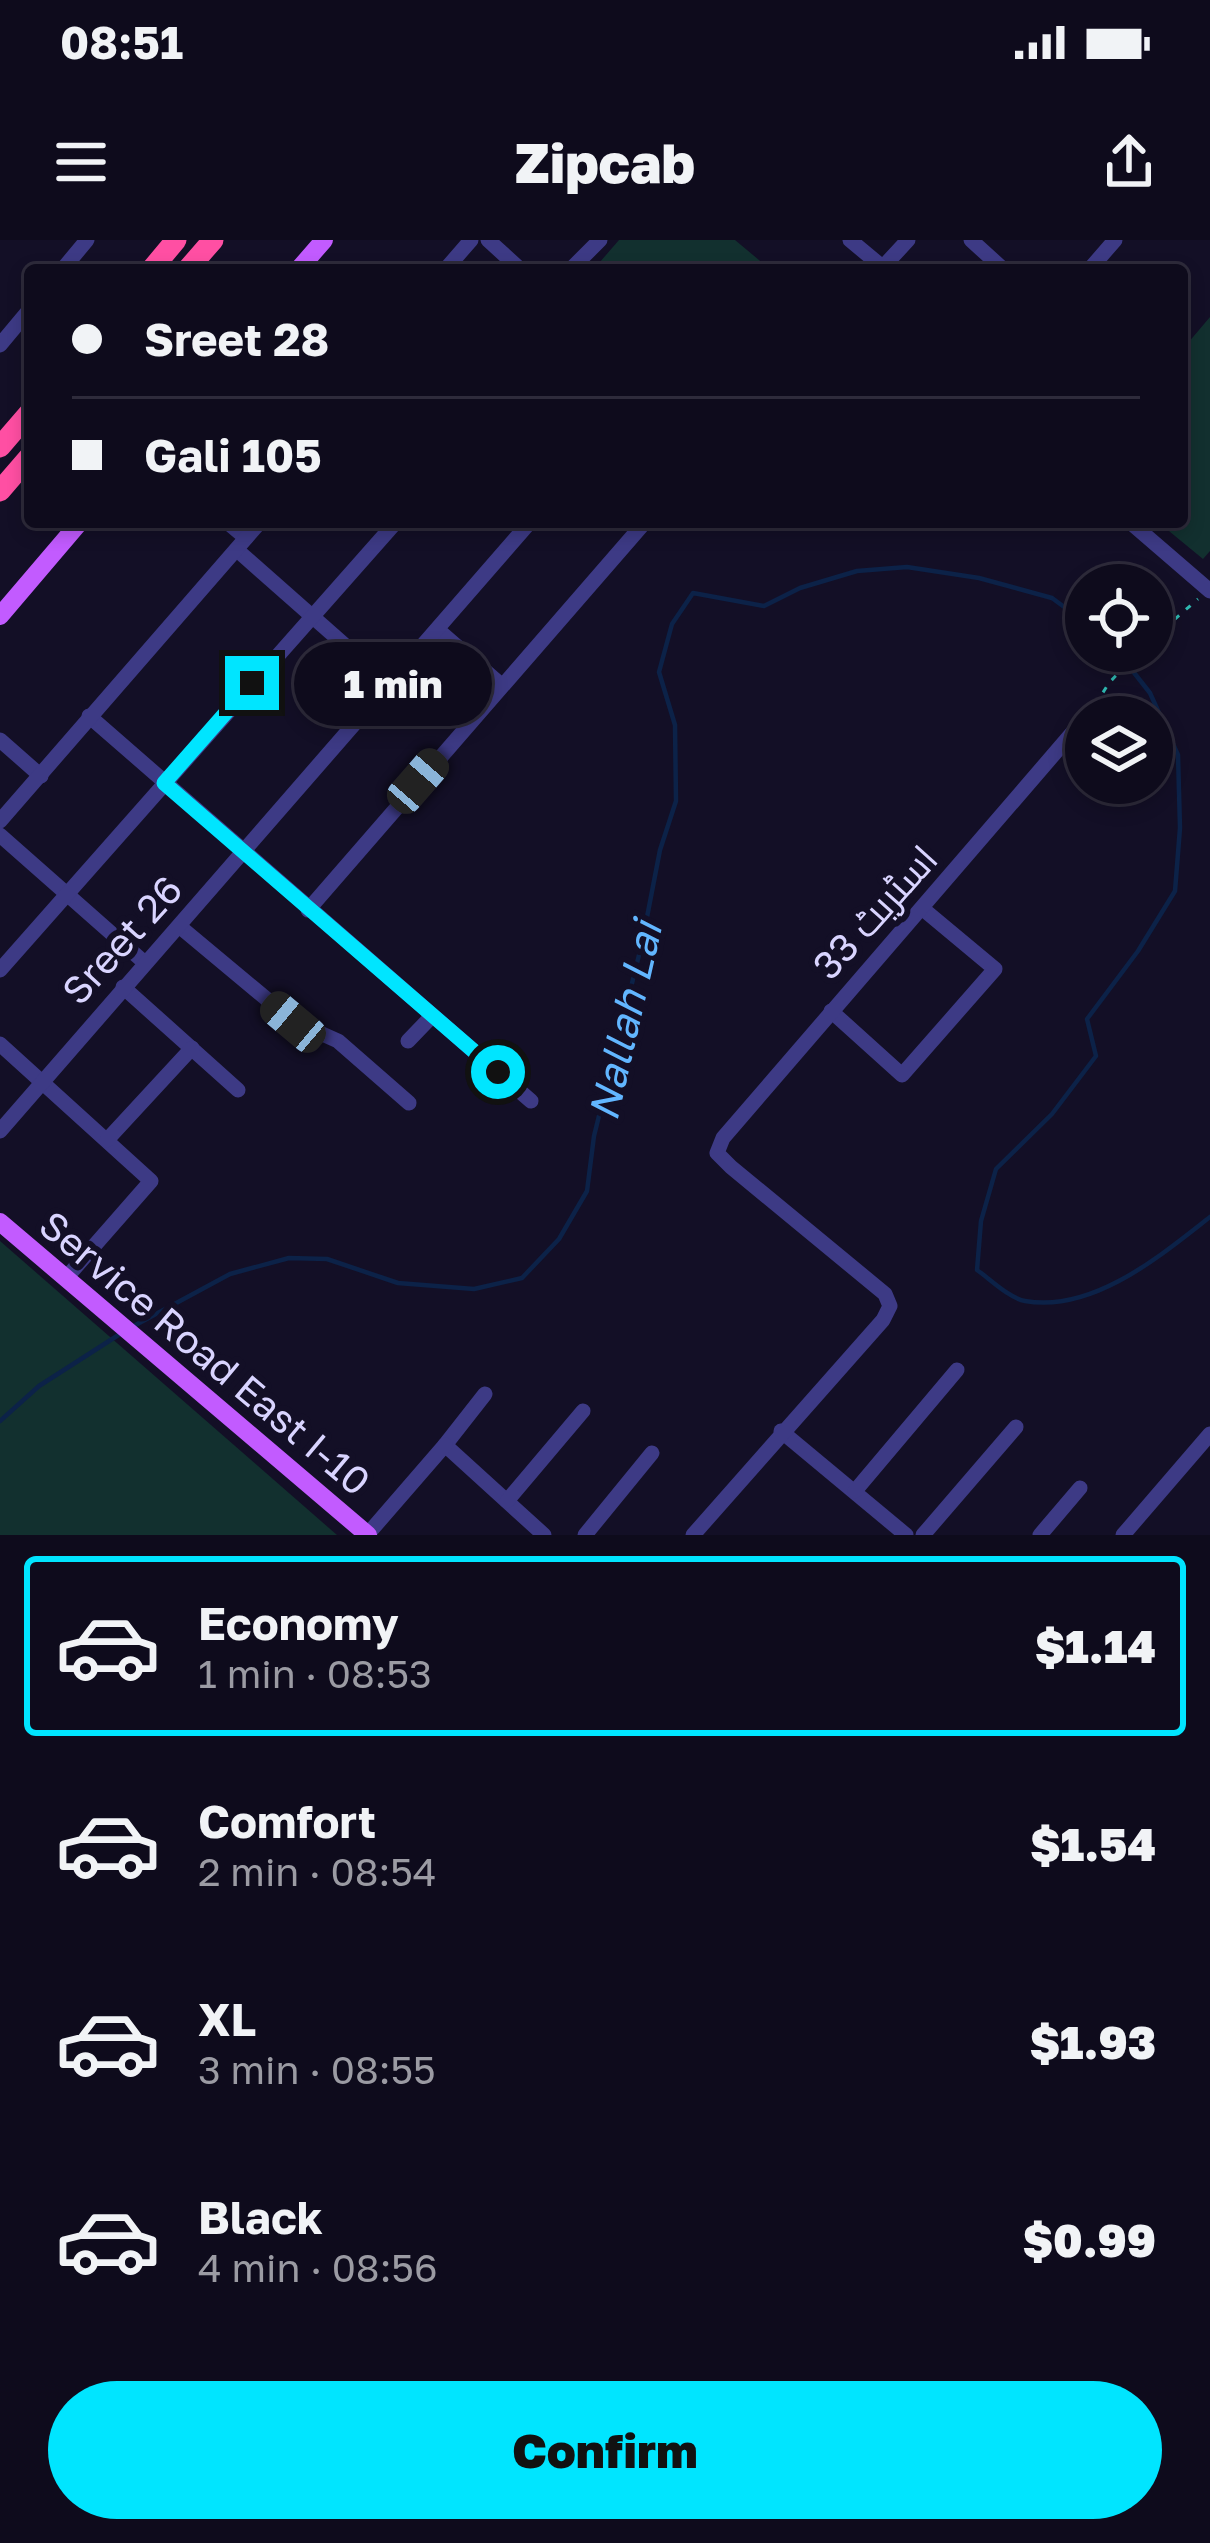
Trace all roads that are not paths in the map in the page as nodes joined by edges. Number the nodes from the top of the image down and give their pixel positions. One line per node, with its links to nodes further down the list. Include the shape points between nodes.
1 (87, 240): 11 (street)
2 (176, 240): 12 (highway)
3 (213, 240): 13 (highway)
4 (324, 240): 14 (main road)
5 (471, 240): 15 (street)
6 (488, 240): 16 (street)
7 (600, 240): 17 (street)
8 (850, 240): 18 (street)
9 (908, 240): 19 (street)
10 (971, 240): 20 (street)
11 (67, 264)
12 (156, 264)
13 (192, 264)
14 (303, 264)
15 (450, 264)
16 (514, 264)
17 (576, 264)
18 (878, 264)
19 (888, 264)
20 (997, 264)
21 (24, 316): 22 (street)
22 (0, 345)
23 (24, 419): 24 (highway)
24 (0, 447)
25 (24, 463): 26 (highway)
26 (0, 491)
27 (75, 528): 36 (main road)
28 (230, 528): 34 (street)
29 (255, 528): 34 (street)
30 (391, 528): 37 (street)
31 (525, 528): 38 (street, Sreet 26)
32 (640, 528): 40 (street)
33 (1137, 528): 35 (street)
34 (241, 544): 37 (street); 41 (street)
35 (1207, 584)
36 (0, 616)
37 (311, 616): 39 (street); 45 (street)
38 (438, 630): 39 (street, Sreet 26); 40 (street)
39 (390, 685): 48 (street, Sreet 26)
40 (500, 685): 51 (street)
41 (89, 716): 44 (street); 45 (street)
42 (0, 740): 44 (street)
43 (1065, 742): 50 (street, اسٹریٹ 33)
44 (41, 776): 46 (street)
45 (164, 783): 48 (street); 49 (street)
46 (0, 821)
47 (0, 835): 49 (street)
48 (244, 853): 51 (street); 52 (street, Sreet 26)
49 (67, 892): 53 (street); 54 (street)
50 (923, 909): 56 (street, اسٹریٹ 33); 56 (street, via 995,969 902,1075)
51 (308, 910): 57 (street)
52 (179, 926): 53 (street, Sreet 26); 64 (street, via 293,1022 338,1041)
53 (145, 963): 55 (street, Sreet 26)
54 (0, 970)
55 (123, 987): 60 (street); 61 (street, Sreet 26)
56 (831, 1011): 73 (street, اسٹریٹ 33, via 717,1153 890,1306)
57 (432, 1016): 58 (street); 63 (street)
58 (408, 1041)
59 (0, 1044): 61 (street)
60 (192, 1048): 62 (street); 66 (street)
61 (42, 1082): 65 (street, Sreet 26); 66 (street)
62 (238, 1090)
63 (532, 1101)
64 (409, 1103)
65 (0, 1131)
66 (107, 1140): 68 (street, via 150,1184)
67 (0, 1222): 68 (main road, Service Road East I-10)
68 (67, 1278): 81 (main road, Service Road East I-10)
69 (958, 1370): 78 (street)
70 (485, 1394): 75 (street)
71 (583, 1411): 79 (street)
72 (1016, 1427): 86 (street)
73 (781, 1431): 78 (street); 84 (street)
74 (1210, 1434): 80 (street)
75 (445, 1444): 79 (street); 81 (street)
76 (652, 1453): 83 (street)
77 (1080, 1488): 87 (street)
78 (855, 1491): 85 (street)
79 (507, 1502): 82 (street)
80 (1126, 1534)
81 (368, 1535)
82 (544, 1535)
83 (585, 1535)
84 (693, 1535)
85 (907, 1535)
86 (923, 1535)
87 (1040, 1535)

